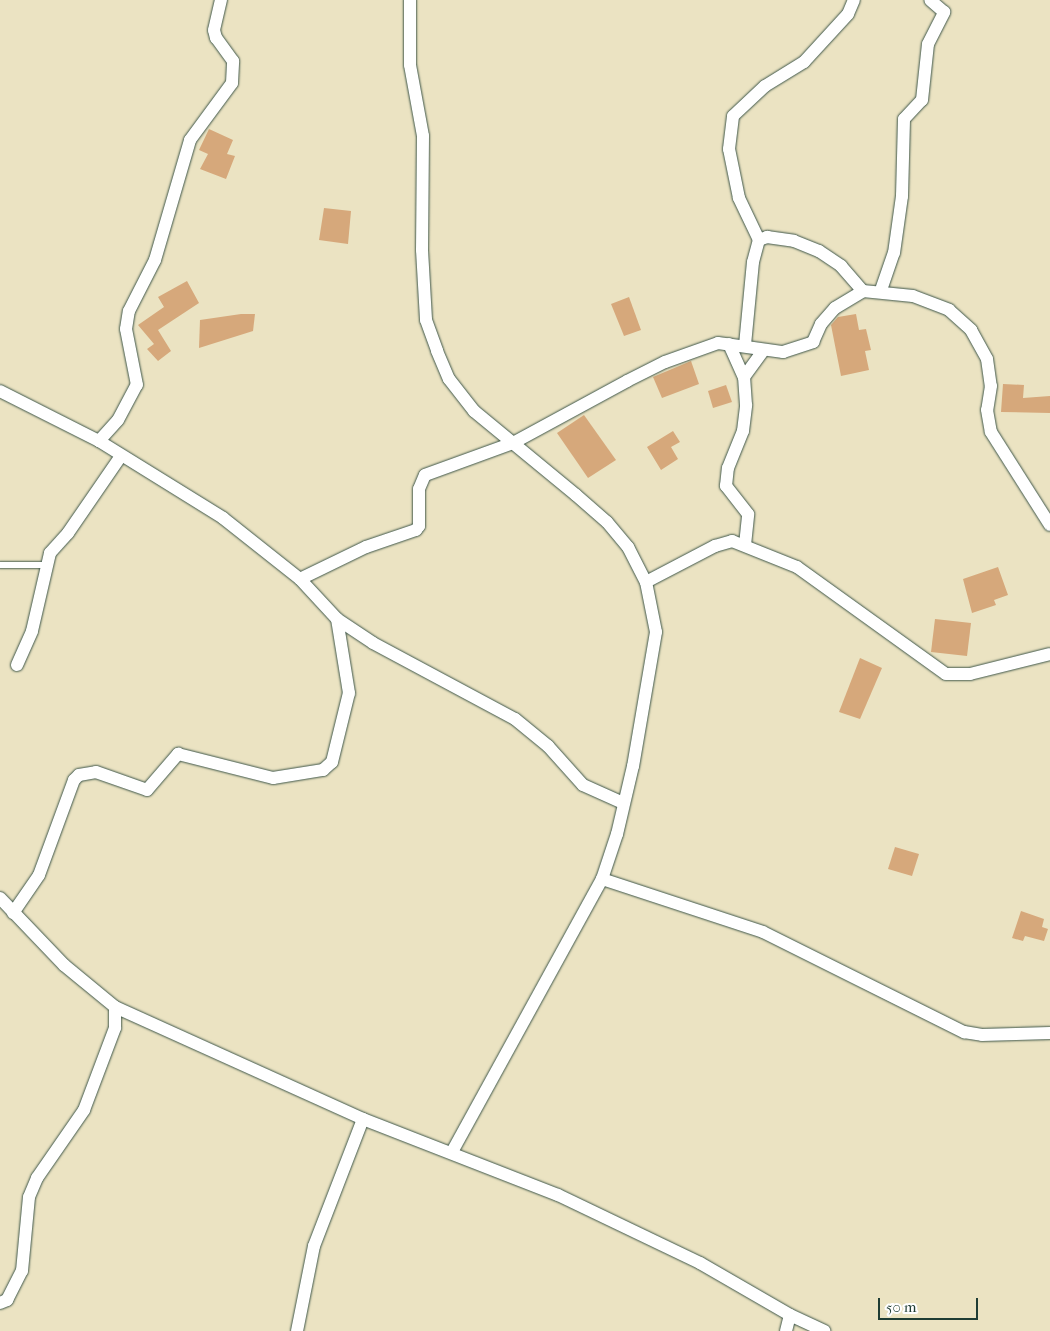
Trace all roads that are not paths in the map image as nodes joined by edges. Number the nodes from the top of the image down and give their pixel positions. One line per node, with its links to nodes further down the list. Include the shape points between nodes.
1 (221, 0): 13 (street, via 214,30 233,61 232,84 190,140 155,260 129,310 126,329 137,385 118,420)
2 (410, 0): 14 (street, via 410,65 423,136 422,250 426,320 449,380 474,411)
3 (854, 0): 5 (street, via 848,14 804,62 765,86 733,116 729,150 739,198)
4 (930, 0): 7 (street, via 944,12 928,44 922,100 904,119 902,196 894,253)
5 (759, 240): 6 (street, via 767,237 794,241 819,251 841,266); 9 (street, via 753,262)
6 (863, 290): 7 (street); 10 (street, via 835,308 821,324 813,342 783,352)
7 (881, 290): 16 (street, via 913,296 949,310 971,330 987,359 992,386 987,410 991,432)
8 (728, 344): 9 (street); 11 (street); 14 (street, via 718,343 665,362)
9 (745, 346): 10 (street)
10 (763, 351): 11 (street)
11 (744, 377): 17 (street, via 746,405 743,431 728,468 726,486 748,514)
12 (0, 391): 13 (street)
13 (99, 441): 15 (street)
14 (513, 443): 20 (street, via 426,475 421,481 419,526 416,530 366,546); 21 (street, via 606,522 628,547)
15 (121, 456): 19 (street, via 68,533 50,553); 20 (street, via 223,518)
16 (1050, 525)
17 (745, 545): 21 (street, via 732,541 715,546); 23 (street, via 797,567 946,674 970,674)
18 (0, 565): 19 (lane)
19 (46, 565): 24 (street, via 32,631)
20 (300, 579): 22 (street)
21 (646, 582): 25 (street, via 656,632 655,648 646,706)
22 (337, 619): 25 (street, via 373,643 515,719 548,746 583,785); 28 (street, via 349,693 332,762 323,770 273,778 178,754 147,790 96,772 79,775 74,780 39,874)
23 (1050, 654)
24 (16, 665)
25 (623, 803): 26 (street)
26 (602, 879): 30 (street, via 763,932 964,1032 982,1035); 32 (street)
27 (0, 898): 28 (street)
28 (14, 913): 29 (street, via 64,965)
29 (115, 1007): 31 (street); 33 (street, via 115,1028 87,1102 36,1178 29,1197 22,1271 6,1300)
30 (1050, 1033)
31 (363, 1119): 32 (street); 35 (street, via 314,1246)
32 (452, 1152): 34 (street, via 558,1195 700,1263)
33 (0, 1303)
34 (790, 1315): 36 (street); 37 (street)
35 (297, 1331)
36 (786, 1331)
37 (825, 1331)

